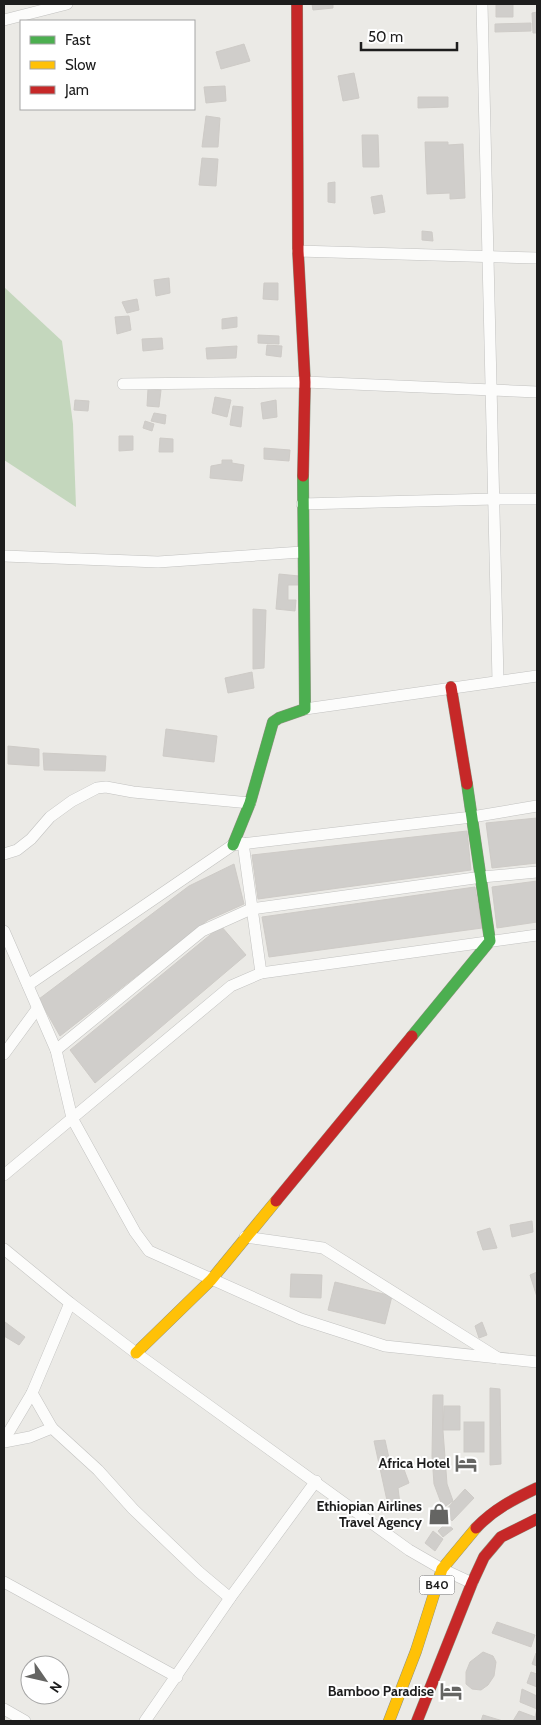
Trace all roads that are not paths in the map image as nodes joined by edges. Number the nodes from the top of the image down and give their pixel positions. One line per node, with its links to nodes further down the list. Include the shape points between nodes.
1 (67, 4): 4 (street)
2 (298, 4): 5 (main road)
3 (482, 4): 6 (street)
4 (4, 20)
5 (298, 251): 6 (street); 8 (main road)
6 (487, 258): 7 (street); 10 (street)
7 (537, 258)
8 (305, 382): 9 (street); 10 (street); 14 (main road)
9 (123, 384)
10 (490, 390): 11 (street); 12 (street)
11 (537, 392)
12 (494, 499): 13 (street); 14 (street); 18 (street)
13 (537, 499)
14 (302, 504): 15 (main road)
15 (302, 552): 16 (street, via 158,562); 20 (main road)
16 (4, 556)
17 (537, 676): 18 (street)
18 (498, 681): 19 (street)
19 (451, 687): 20 (street); 23 (main road)
20 (305, 709): 21 (main road, via 273,722)
21 (250, 803): 24 (main road); 25 (street, via 97,788 50,817 17,850)
22 (537, 806): 23 (street)
23 (472, 817): 24 (street); 27 (main road)
24 (238, 844): 28 (street); 33 (street)
25 (4, 854)
26 (537, 872): 27 (street)
27 (482, 877): 28 (street); 31 (main road)
28 (251, 909): 32 (street); 35 (street, via 202,931)
29 (4, 931): 33 (street)
30 (537, 935): 31 (street)
31 (490, 941): 32 (street); 39 (main road)
32 (261, 973): 37 (street, via 231,986)
33 (28, 985): 34 (street)
34 (37, 1009): 35 (street); 36 (street)
35 (56, 1050): 37 (street)
36 (4, 1054)
37 (72, 1118): 38 (street); 41 (street, via 149,1252)
38 (4, 1175)
39 (245, 1237): 41 (main road); 44 (street, via 323,1248)
40 (4, 1249): 42 (street)
41 (211, 1280): 43 (main road); 44 (street, via 301,1319 385,1346)
42 (70, 1303): 43 (street); 46 (street)
43 (136, 1354): 49 (street)
44 (501, 1360): 45 (street)
45 (537, 1362)
46 (32, 1393): 47 (street); 48 (street)
47 (52, 1428): 48 (street, via 30,1437); 55 (street, via 98,1470 139,1515)
48 (4, 1441)
49 (316, 1481): 52 (street, via 409,1550); 55 (street)
50 (537, 1488): 52 (main road, B40, via 502,1505 485,1518)
51 (537, 1519): 54 (main road, B40, via 501,1536 484,1557)
52 (442, 1569): 54 (street); 60 (main road, B40)
53 (4, 1582): 56 (street)
54 (472, 1583): 61 (main road, B40)
55 (230, 1598): 56 (street)
56 (177, 1677): 59 (street)
57 (4, 1709): 58 (street)
58 (25, 1721)
59 (145, 1721)
60 (390, 1721)
61 (416, 1721)

